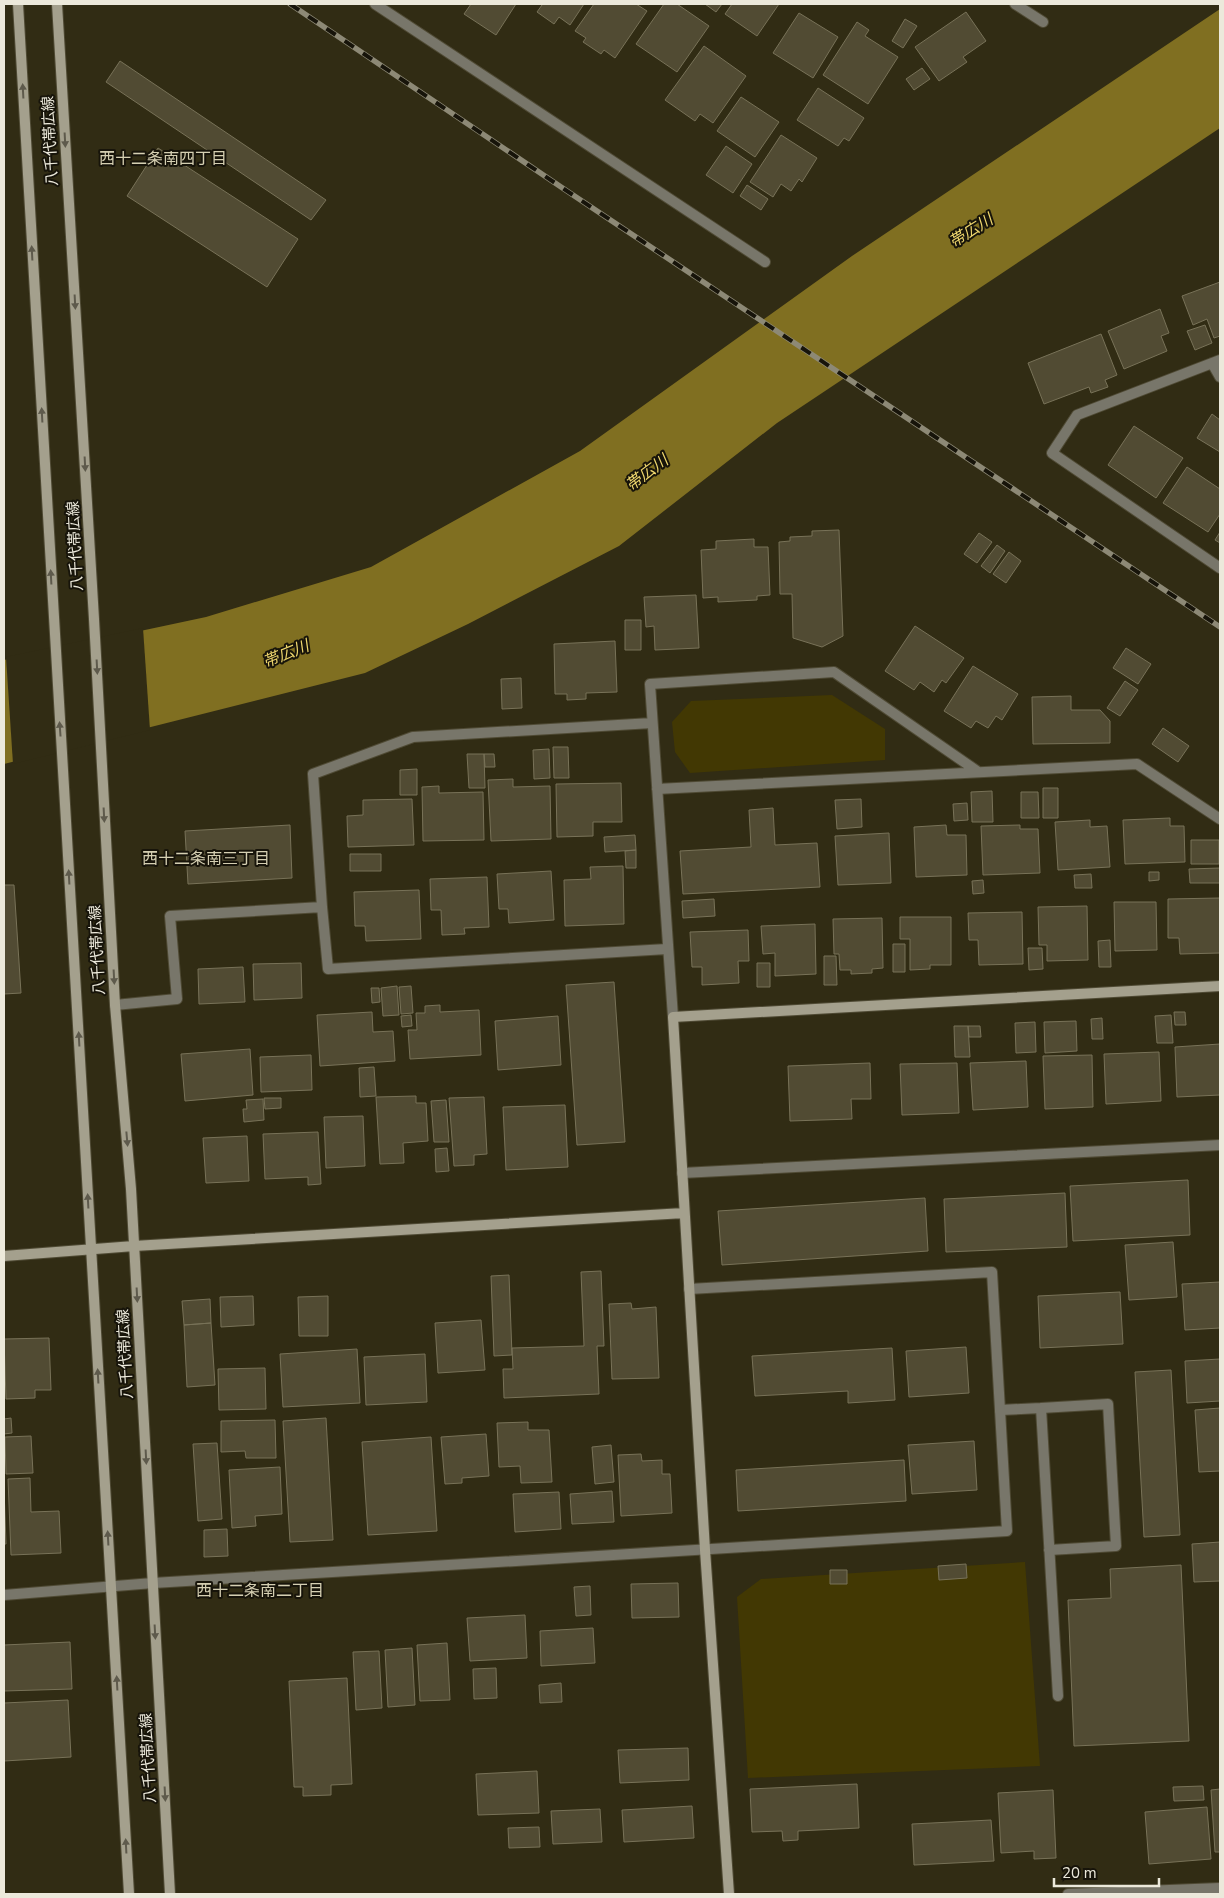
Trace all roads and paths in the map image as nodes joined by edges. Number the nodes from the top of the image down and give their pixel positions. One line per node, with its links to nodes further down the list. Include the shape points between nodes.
1 (18, 4): 23 (main road, 八千代帯広線, one-way to 1)
2 (57, 4): 17 (main road, 八千代帯広線, one-way to 17)
3 (375, 4): 6 (street)
4 (1016, 4): 5 (street)
5 (1043, 22)
6 (765, 262)
7 (1216, 362): 8 (street); 9 (street, via 1077,415 1052,452)
8 (1220, 377)
9 (1220, 568)
10 (652, 723): 11 (street, via 650,684 834,672); 12 (street); 14 (street, via 413,737 313,774)
11 (978, 771): 12 (street); 13 (street, via 1137,764)
12 (657, 788): 15 (street)
13 (1220, 819)
14 (322, 907): 15 (street, via 328,969); 17 (street, via 170,916 176,999)
15 (667, 948): 18 (street)
16 (1220, 986): 18 (main road)
17 (115, 1005): 22 (main road, 八千代帯広線, one-way to 22)
18 (673, 1017): 20 (main road)
19 (1220, 1146): 20 (street)
20 (682, 1173): 21 (main road)
21 (684, 1214): 22 (main road); 25 (main road)
22 (134, 1246): 23 (main road); 30 (main road, 八千代帯広線, one-way to 30)
23 (91, 1250): 24 (main road); 31 (main road, 八千代帯広線, one-way to 23)
24 (4, 1256)
25 (689, 1288): 27 (street, via 992,1272); 28 (main road)
26 (1041, 1408): 27 (street); 29 (street); 29 (street, via 1108,1404 1116,1546)
27 (1000, 1410): 28 (street, via 1007,1531)
28 (705, 1550): 30 (street); 37 (main road)
29 (1049, 1550): 33 (street)
30 (153, 1583): 31 (street); 36 (main road, 八千代帯広線, one-way to 36)
31 (111, 1586): 32 (street); 35 (main road, 八千代帯広線, one-way to 31)
32 (4, 1595)
33 (1058, 1696)
34 (1220, 1888): 38 (street)
35 (129, 1894)
36 (170, 1894)
37 (729, 1894)
38 (1068, 1894)

